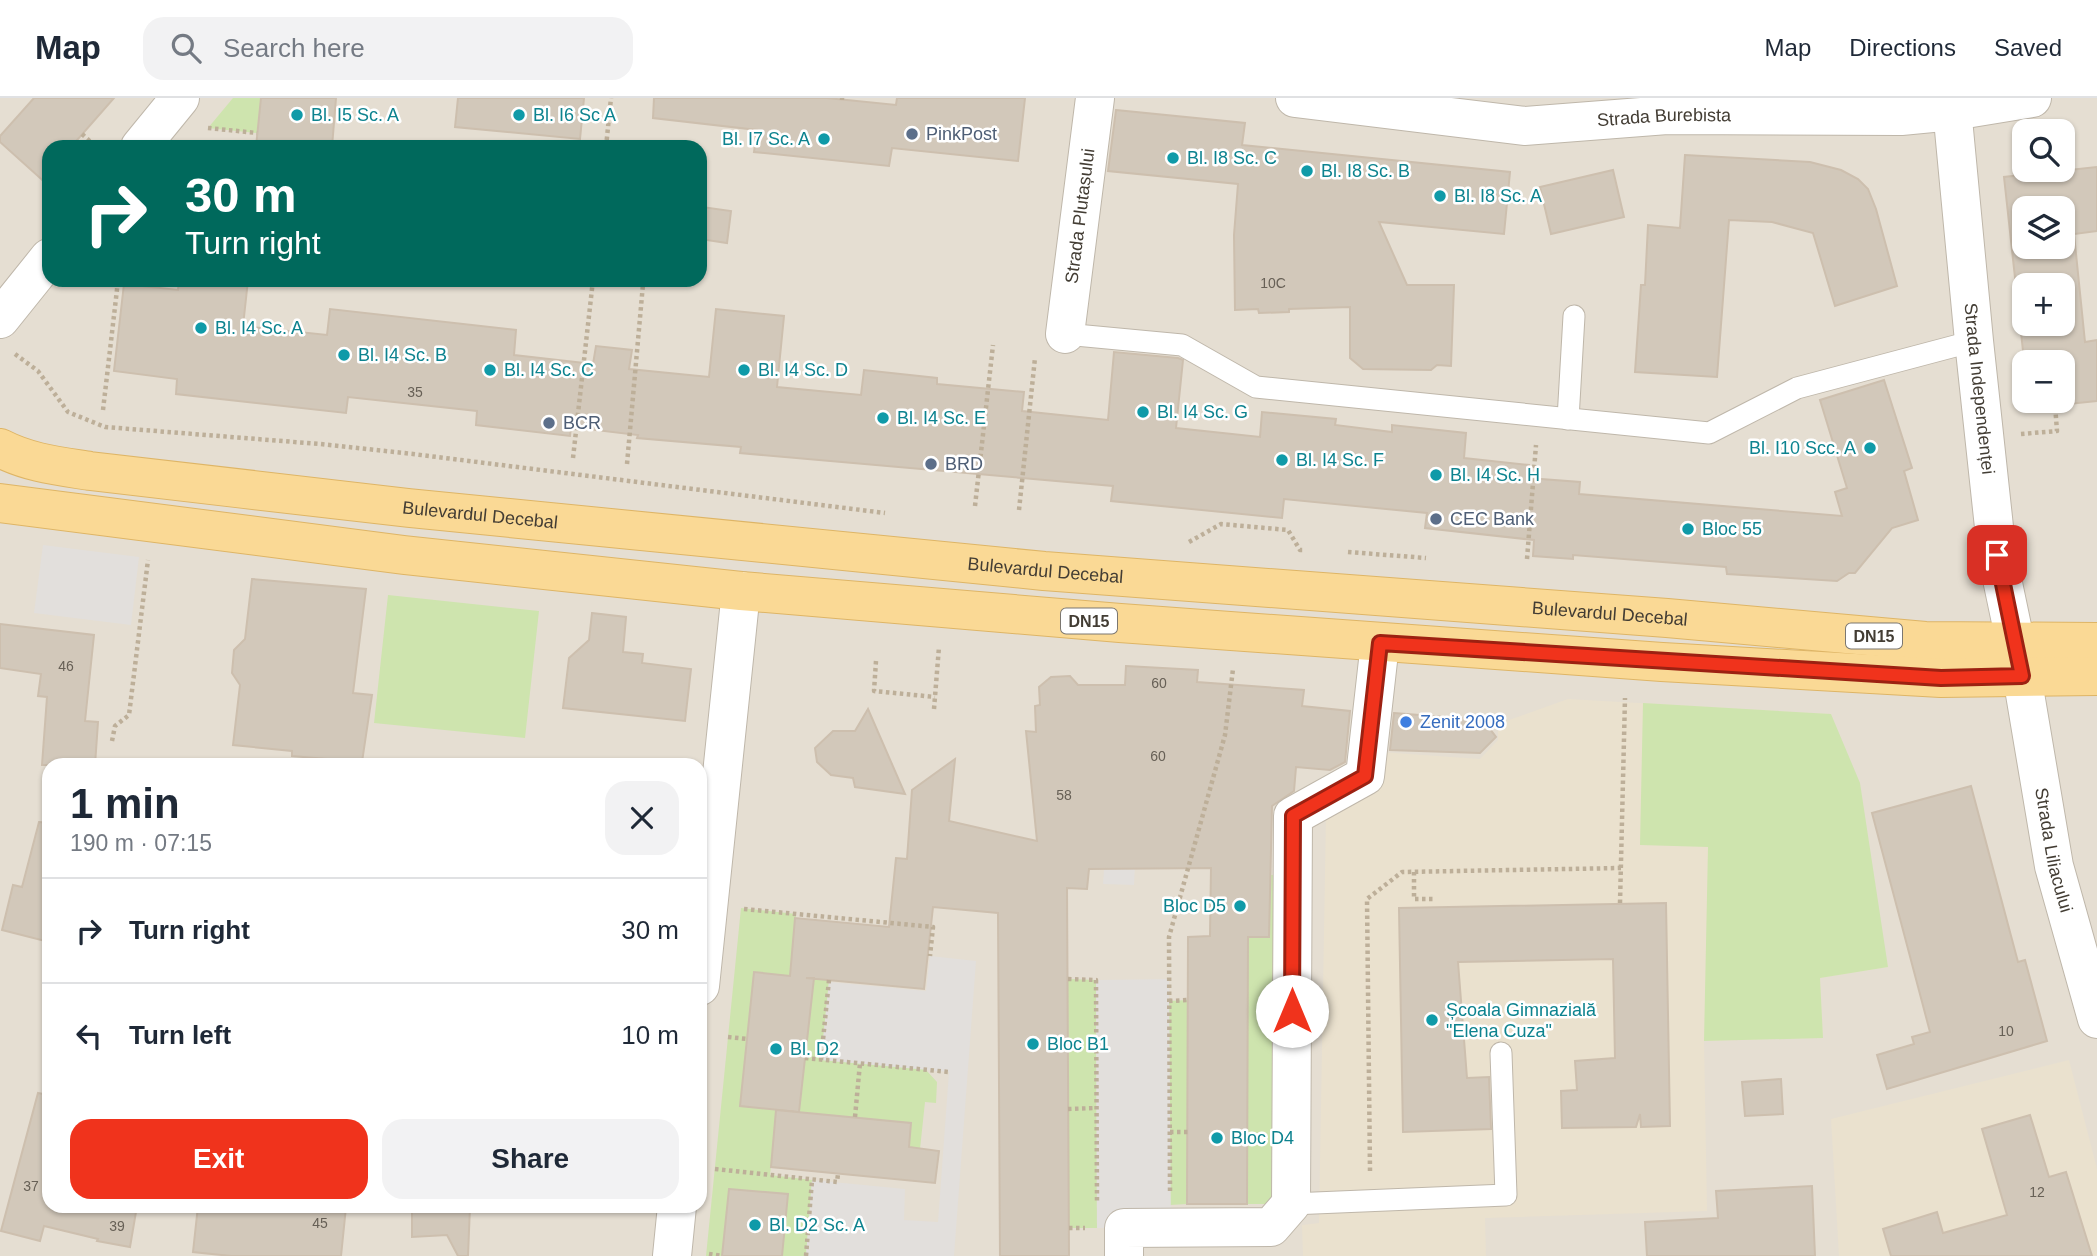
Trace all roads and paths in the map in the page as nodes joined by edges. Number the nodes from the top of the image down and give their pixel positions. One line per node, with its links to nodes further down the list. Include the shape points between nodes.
1 (180, 98): 11 (street)
2 (611, 98): 12 (path)
3 (1095, 98): 20 (street, Strada Plutașului)
4 (1295, 98): 6 (street, Strada Burebista, via 1524,126 1667,116 1901,116)
5 (2032, 98): 6 (street, Strada Burebista)
6 (1952, 105): 19 (street, Strada Independenței)
7 (208, 128): 8 (path)
8 (257, 133)
9 (82, 134): 10 (path)
10 (88, 140)
11 (146, 140)
12 (607, 140)
13 (42, 268): 18 (street)
14 (117, 287): 22 (path)
15 (592, 287): 28 (path)
16 (643, 287): 29 (path)
17 (1574, 316): 25 (lane)
18 (3, 324): 33 (path, via 68,412 105,427 413,454)
19 (1974, 341): 25 (lane, via 1797,388 1709,433); 44 (street, Strada Independenței, via 1997,555)
20 (1051, 342): 24 (lane, via 1182,345 1256,387); 32 (path)
21 (993, 345): 31 (path)
22 (103, 410)
23 (2056, 413): 26 (path, via 2057,431)
24 (1538, 416): 25 (lane); 39 (path)
25 (1568, 419)
26 (2018, 435)
27 (0, 448): 44 (main road, Bulevardul Decebal / DN15, via 41,464 408,508 844,552 1925,641)
28 (573, 458)
29 (627, 464)
30 (0, 503): 40 (main road, Bulevardul Decebal / DN15, via 404,555)
31 (975, 506)
32 (1020, 510)
33 (897, 515)
34 (1183, 545): 35 (path, via 1221,524 1288,530 1300,550)
35 (1313, 551)
36 (149, 552): 51 (path, via 129,715 114,726)
37 (1339, 552): 38 (path)
38 (1430, 558)
39 (1527, 559)
40 (741, 591): 43 (main road, Bulevardul Decebal / DN15); 57 (street)
41 (940, 642): 49 (path)
42 (2097, 642): 44 (main road, Bulevardul Decebal / DN15)
43 (1380, 643): 44 (main road, Bulevardul Decebal / DN15, via 1941,678); 80 (street, via 1365,776 1293,816)
44 (2019, 659): 47 (main road, Bulevardul Decebal / DN15); 63 (street, Strada Liliacului, via 2054,866)
45 (876, 661): 49 (path, via 874,691)
46 (1234, 664): 62 (path, via 1225,735 1168,937)
47 (2097, 676)
48 (1626, 694): 52 (path)
49 (935, 697): 50 (path)
50 (934, 709)
51 (112, 741)
52 (1621, 868): 53 (path); 55 (path)
53 (1414, 872): 54 (path, via 1414,899); 79 (path, via 1402,872 1367,899)
54 (1434, 898)
55 (1620, 903)
56 (741, 908): 58 (path, via 933,927)
57 (707, 919)
58 (930, 956)
59 (1068, 979): 71 (path, via 1096,980)
60 (829, 980): 68 (path)
61 (1188, 1000): 62 (path)
62 (1170, 1001): 74 (path)
63 (2097, 1019)
64 (728, 1037): 65 (path)
65 (747, 1039)
66 (1500, 1053): 79 (lane, via 1506,1195)
67 (805, 1058): 68 (path)
68 (821, 1060): 69 (path)
69 (860, 1063): 70 (path); 73 (path)
70 (950, 1072)
71 (1096, 1108): 72 (path); 82 (path)
72 (1068, 1109)
73 (855, 1117)
74 (1170, 1132): 75 (path); 83 (path)
75 (1188, 1132)
76 (715, 1169): 78 (path)
77 (838, 1174): 78 (path, via 837,1182)
78 (812, 1180): 86 (path)
79 (1371, 1201): 80 (lane)
80 (1291, 1204): 83 (street, via 1271,1227)
81 (679, 1213): 84 (street)
82 (1097, 1215)
83 (1171, 1228): 87 (street, via 1124,1228)
84 (689, 1255): 85 (path)
85 (722, 1256)
86 (806, 1256)
87 (1124, 1256)

